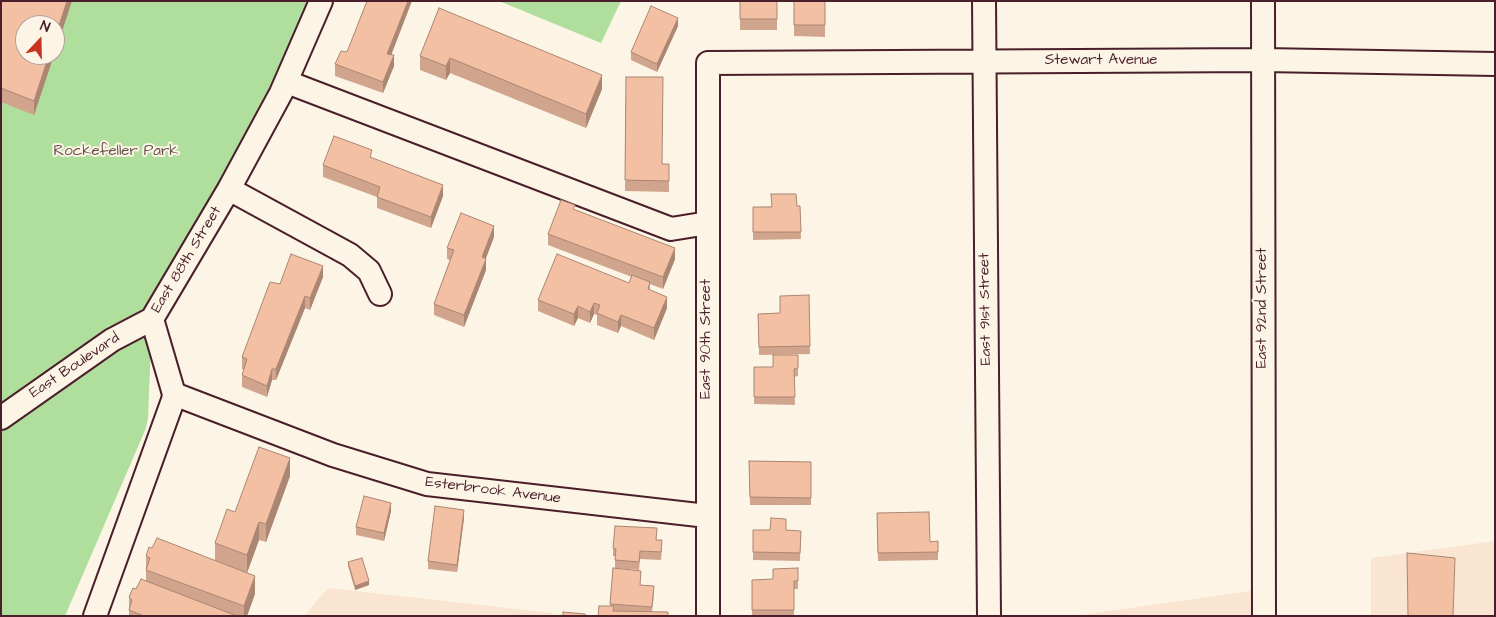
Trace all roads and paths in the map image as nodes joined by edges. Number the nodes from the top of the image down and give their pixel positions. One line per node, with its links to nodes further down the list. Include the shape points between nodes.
1 (321, 1): 8 (street, East 88th Street)
2 (984, 1): 5 (street, East 91st Street)
3 (1263, 1): 4 (street, East 92nd Street)
4 (1263, 60): 5 (street, Stewart Avenue); 7 (street, Stewart Avenue); 19 (street, East 92nd Street)
5 (984, 61): 6 (street, Stewart Avenue); 18 (street, East 91st Street)
6 (708, 63): 10 (street, East 90th Street)
7 (1495, 64)
8 (286, 82): 9 (street, East 88th Street); 10 (street, via 671,229)
9 (229, 189): 11 (street, via 350,255 369,271); 12 (street, East 88th Street)
10 (708, 223): 15 (street, East 90th Street)
11 (380, 294)
12 (152, 319): 13 (street, East 88th Street); 14 (street, East Boulevard, via 112,340)
13 (174, 394): 15 (street, Esterbrook Avenue, via 333,455 427,484); 16 (street)
14 (1, 418)
15 (707, 516): 17 (street, East 90th Street)
16 (95, 616)
17 (708, 616)
18 (989, 616)
19 (1264, 616)

